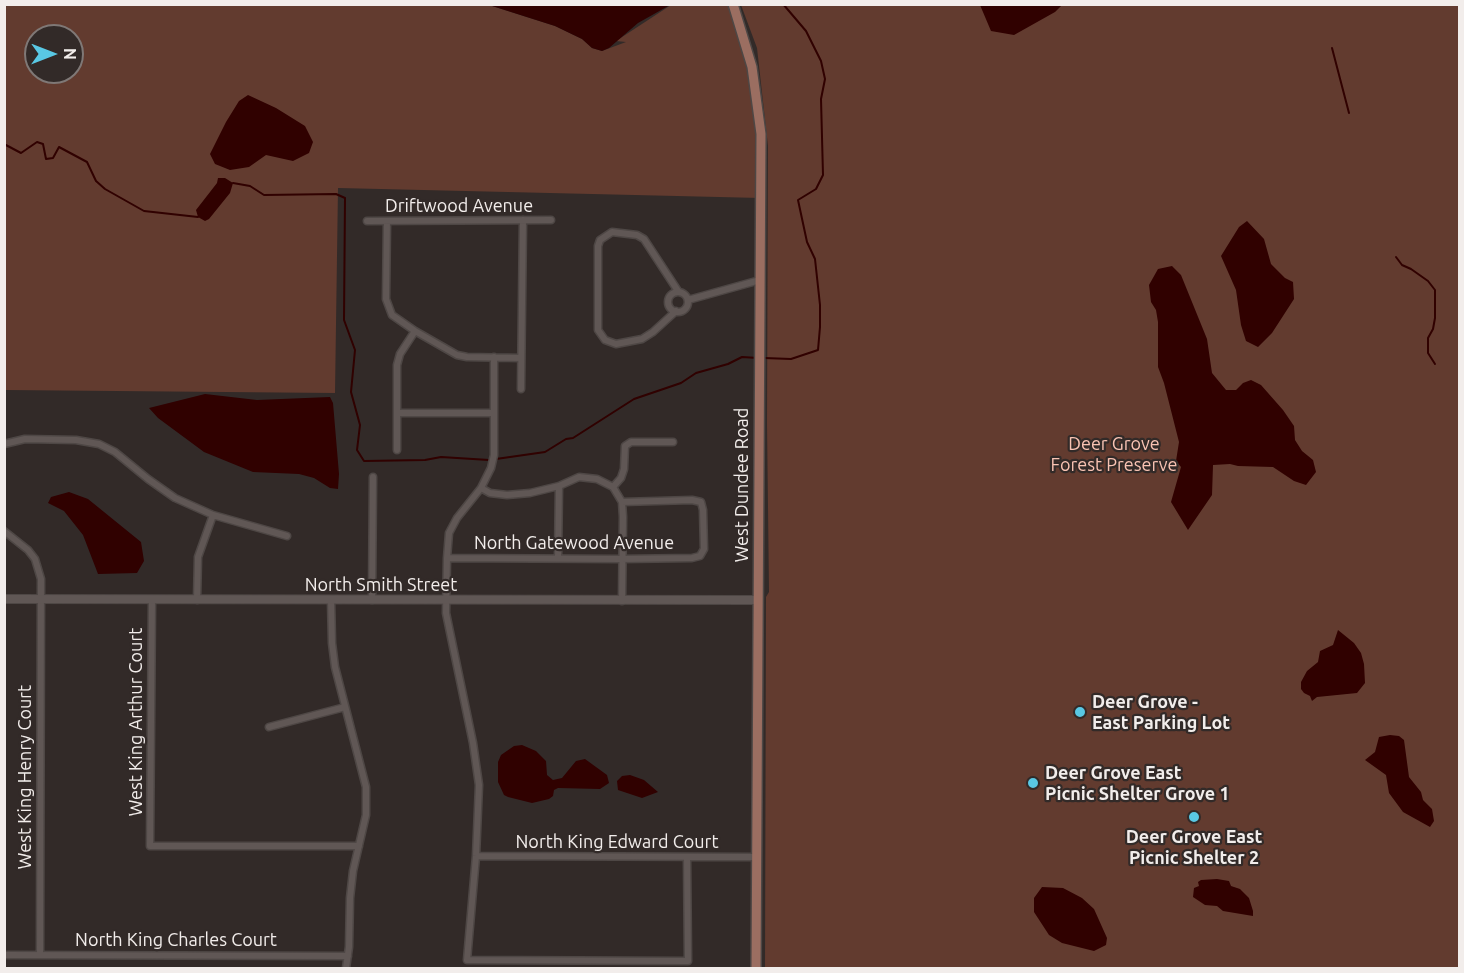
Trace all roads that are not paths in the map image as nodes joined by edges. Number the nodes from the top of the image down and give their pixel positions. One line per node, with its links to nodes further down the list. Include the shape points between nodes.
1 (733, 4): 6 (main road, West Dundee Road, via 752,67 761,134)
2 (522, 220): 3 (street, Driftwood Avenue); 5 (street, Driftwood Avenue); 12 (street)
3 (551, 220)
4 (367, 221): 5 (street, Driftwood Avenue)
5 (387, 221): 10 (street, via 388,308 397,320)
6 (760, 280): 8 (street); 36 (main road, West Dundee Road)
7 (678, 291): 8 (street); 9 (street, via 668,299 670,308); 9 (street, via 644,239 612,232 600,240 598,330 605,340 616,344 642,339)
8 (688, 300): 9 (street, via 685,309)
9 (676, 312)
10 (415, 331): 11 (street, via 462,356); 14 (street, via 400,354)
11 (494, 357): 12 (street); 15 (street)
12 (521, 358): 13 (street)
13 (521, 388)
14 (398, 413): 15 (street); 18 (street)
15 (494, 413): 22 (street, via 494,454)
16 (673, 442): 21 (street, via 631,442 625,446 624,469)
17 (4, 444): 24 (street, via 25,439 99,444 175,498)
18 (397, 450)
19 (373, 477): 35 (street)
20 (559, 486): 21 (street, via 579,477 597,479); 22 (street, via 507,495 490,494); 28 (street)
21 (613, 487): 23 (street)
22 (481, 488): 27 (street, via 449,533)
23 (622, 502): 29 (street); 29 (street, North Gatewood Avenue, via 701,502 704,549 700,556 692,558)
24 (213, 515): 26 (street); 33 (street, via 198,557)
25 (4, 531): 31 (street, West King Henry Court, via 35,559)
26 (286, 536)
27 (447, 558): 28 (street, North Gatewood Avenue); 37 (street)
28 (558, 558): 29 (street, North Gatewood Avenue)
29 (621, 559): 38 (street)
30 (4, 599): 31 (street, North Smith Street)
31 (41, 599): 32 (street, North Smith Street); 45 (street, West King Henry Court)
32 (152, 600): 33 (street, North Smith Street); 41 (street, West King Arthur Court, via 150,846)
33 (197, 600): 34 (street, North Smith Street)
34 (331, 600): 35 (street, North Smith Street); 39 (street, via 334,659)
35 (372, 600): 37 (street, North Smith Street)
36 (758, 600): 38 (street, North Smith Street); 44 (main road, West Dundee Road)
37 (447, 601): 38 (street, North Smith Street); 42 (street, via 446,613 477,768)
38 (622, 601)
39 (345, 707): 40 (street); 41 (street, via 366,787 366,814)
40 (269, 727)
41 (359, 846): 47 (street, via 350,898)
42 (476, 856): 43 (street, North King Edward Court); 43 (street, via 466,960 688,961)
43 (687, 857): 44 (street, North King Edward Court)
44 (757, 857): 49 (main road, West Dundee Road)
45 (40, 954): 46 (street, North King Charles Court); 47 (street, North King Charles Court)
46 (4, 955)
47 (348, 956): 48 (street)
48 (346, 969)
49 (756, 969)

